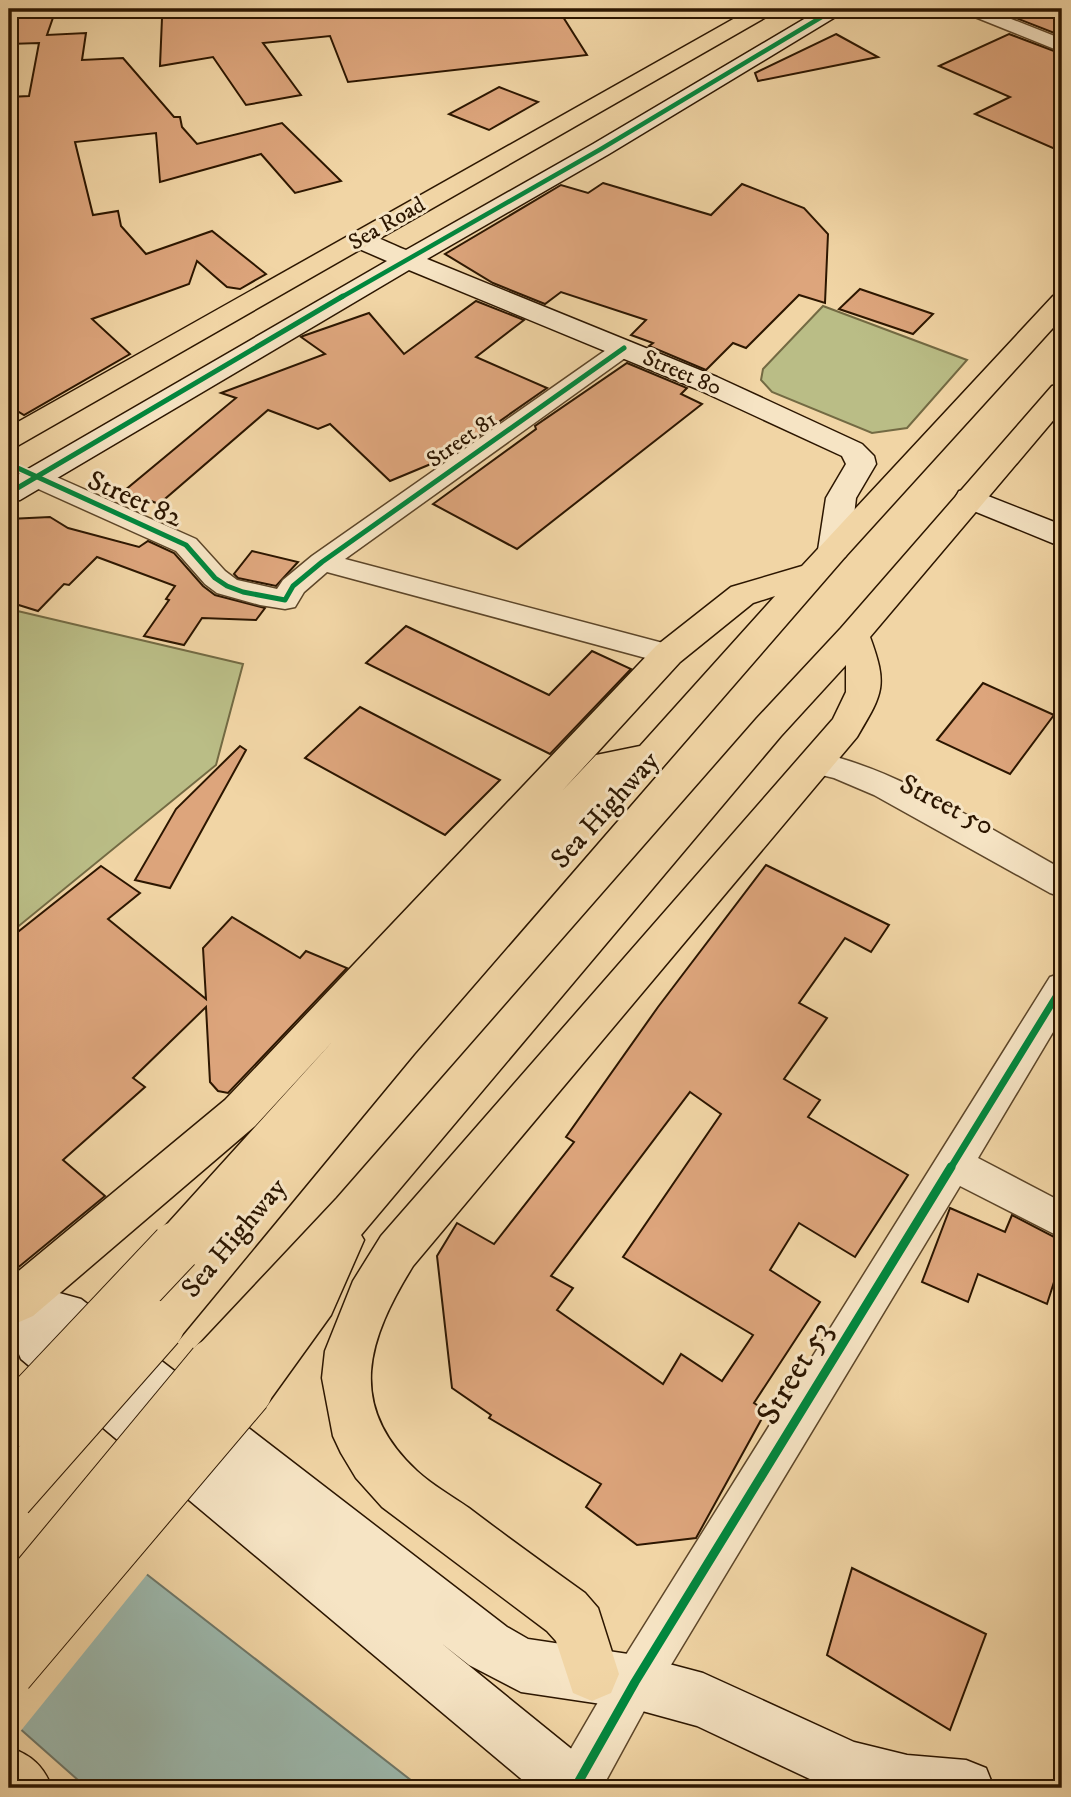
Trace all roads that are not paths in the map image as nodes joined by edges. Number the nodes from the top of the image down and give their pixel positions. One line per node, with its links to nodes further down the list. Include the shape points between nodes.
1 (766, 9): 5 (highway, Sea Road)
2 (835, 9): 6 (street)
3 (971, 9): 4 (street)
4 (1062, 46)
5 (359, 240): 6 (street, Street 80); 10 (highway, Sea Road)
6 (408, 262): 8 (street, Street 80); 11 (street)
7 (1062, 302): 16 (highway, Sea Highway)
8 (624, 348): 16 (street, Street 80, via 859,456 861,464 841,498); 17 (street, Street 81)
9 (1062, 392): 13 (highway)
10 (9, 439)
11 (22, 470): 12 (street); 18 (street, Street 82, via 195,550 219,581 232,589)
12 (9, 493)
13 (975, 493): 14 (street); 15 (street); 19 (highway)
14 (1062, 521)
15 (1062, 537)
16 (824, 561): 20 (highway, via 742,595); 22 (highway, Sea Highway)
17 (322, 562): 18 (street, Street 81, via 293,586); 20 (street)
18 (285, 600)
19 (853, 636): 21 (highway, via 868,681 858,708); 32 (highway, bridge, via 769,727 353,1212 315,1300 230,1377)
20 (668, 654): 29 (highway, via 240,1113)
21 (826, 751): 23 (street, via 863,777); 33 (highway, via 397,1251 369,1296 349,1352 346,1378 358,1436 374,1460 400,1489 566,1612)
22 (652, 757): 30 (highway, bridge, via 609,764 176,1247); 31 (highway, Sea Highway, bridge, via 399,1042)
23 (992, 836): 24 (street, Street 50); 25 (street)
24 (1062, 864)
25 (1062, 884)
26 (1062, 987): 27 (street, Street 53)
27 (952, 1163): 28 (street); 33 (street, Street 53)
28 (1062, 1221)
29 (16, 1300): 33 (street, via 64,1315 488,1646 521,1665); 36 (street, via 38,1343)
30 (9, 1424)
31 (9, 1496)
32 (15, 1651)
33 (613, 1678): 36 (street, Street 53); 37 (street, via 703,1700 850,1769 907,1783)
34 (9, 1775): 35 (highway)
35 (24, 1788)
36 (575, 1788)
37 (966, 1788)

